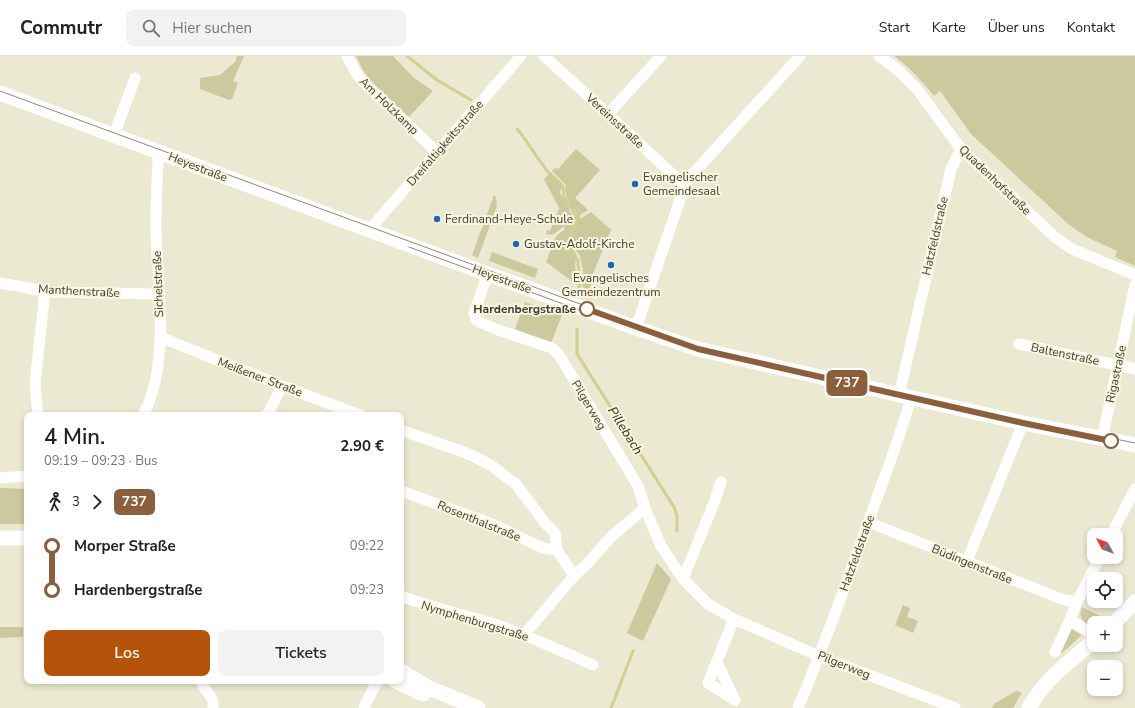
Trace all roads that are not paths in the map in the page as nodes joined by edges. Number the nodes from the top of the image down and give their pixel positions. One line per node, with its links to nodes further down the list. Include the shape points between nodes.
1 (347, 56): 13 (street, Am Holzkamp, via 367,86)
2 (521, 56): 13 (street, Dreifaltigkeitsstraße)
3 (544, 56): 9 (street, Vereinsstraße)
4 (661, 56): 9 (street)
5 (800, 56): 14 (street, via 691,176)
6 (879, 56): 11 (street, Quadenhofstraße, via 917,89)
7 (134, 78): 10 (street)
8 (0, 93): 10 (street, Heyestraße)
9 (608, 114): 14 (street, Vereinsstraße)
10 (114, 135): 12 (street, Heyestraße)
11 (961, 149): 17 (street, Quadenhofstraße, via 1063,243); 28 (street, Hatzfeldstraße, via 951,169)
12 (158, 151): 15 (street, Heyestraße); 21 (street, Sichelstraße, via 156,232)
13 (437, 152): 15 (street, Dreifaltigkeitsstraße)
14 (685, 186): 22 (street)
15 (369, 230): 16 (street, Heyestraße)
16 (488, 273): 22 (street, Heyestraße); 42 (street, Pilgerweg, via 474,314 477,321 552,348 556,352 638,486)
17 (1135, 275)
18 (0, 283): 20 (street, Manthenstraße)
19 (1135, 285): 25 (street, Rigastraße)
20 (45, 291): 21 (street, Manthenstraße); 29 (street, via 35,384)
21 (159, 294): 23 (street, Sichelstraße)
22 (636, 328): 28 (street, Heyestraße, via 698,349)
23 (160, 337): 27 (street, Meißener Straße); 30 (street, Sichelstraße, via 156,376)
24 (1019, 344): 25 (street, Baltenstraße)
25 (1118, 365): 26 (street, Baltenstraße); 35 (street, Rigastraße)
26 (1135, 369)
27 (282, 386): 31 (street); 32 (street, Meißener Straße)
28 (905, 396): 33 (street, Heyestraße); 43 (street, Hatzfeldstraße, via 906,417)
29 (38, 412)
30 (144, 412)
31 (269, 412)
32 (352, 412)
33 (1023, 423): 35 (street, Heyestraße); 48 (street)
34 (404, 431): 47 (street, via 469,454 489,464 516,484 555,533)
35 (1102, 439): 36 (street, Heyestraße)
36 (1135, 445)
37 (24, 476): 38 (street)
38 (0, 478)
39 (721, 482): 51 (street)
40 (1135, 489): 44 (street)
41 (404, 492): 47 (street, Rosenthalstraße, via 492,524 543,548)
42 (645, 508): 50 (street, via 611,537); 51 (street, Pilgerweg, via 661,546)
43 (868, 522): 48 (street, Büdingenstraße); 62 (street, Hatzfeldstraße)
44 (1115, 528)
45 (0, 538): 46 (street)
46 (24, 538)
47 (557, 550): 50 (street)
48 (967, 562): 53 (street, Büdingenstraße, via 1064,600)
49 (1096, 564): 53 (street)
50 (574, 576): 59 (street)
51 (683, 579): 56 (street, Pilgerweg, via 708,604)
52 (404, 597): 59 (street, Nymphenburgstraße)
53 (1077, 602): 57 (street)
54 (1135, 602): 55 (street)
55 (1121, 616)
56 (734, 619): 62 (street, Pilgerweg); 63 (street)
57 (1070, 620): 58 (street); 61 (street)
58 (1087, 631)
59 (524, 635): 64 (street, Nymphenburgstraße)
60 (1087, 647): 77 (street, via 1050,679)
61 (1054, 652)
62 (819, 656): 75 (street, Hatzfeldstraße); 76 (street, Pilgerweg)
63 (717, 662)
64 (593, 665)
65 (404, 673): 70 (street)
66 (404, 678): 70 (street)
67 (202, 684): 71 (street, via 211,696)
68 (376, 684): 72 (street)
69 (401, 684): 73 (street)
70 (429, 688): 74 (street)
71 (213, 708)
72 (364, 708)
73 (453, 708)
74 (478, 708)
75 (798, 708)
76 (955, 708)
77 (1028, 708)

